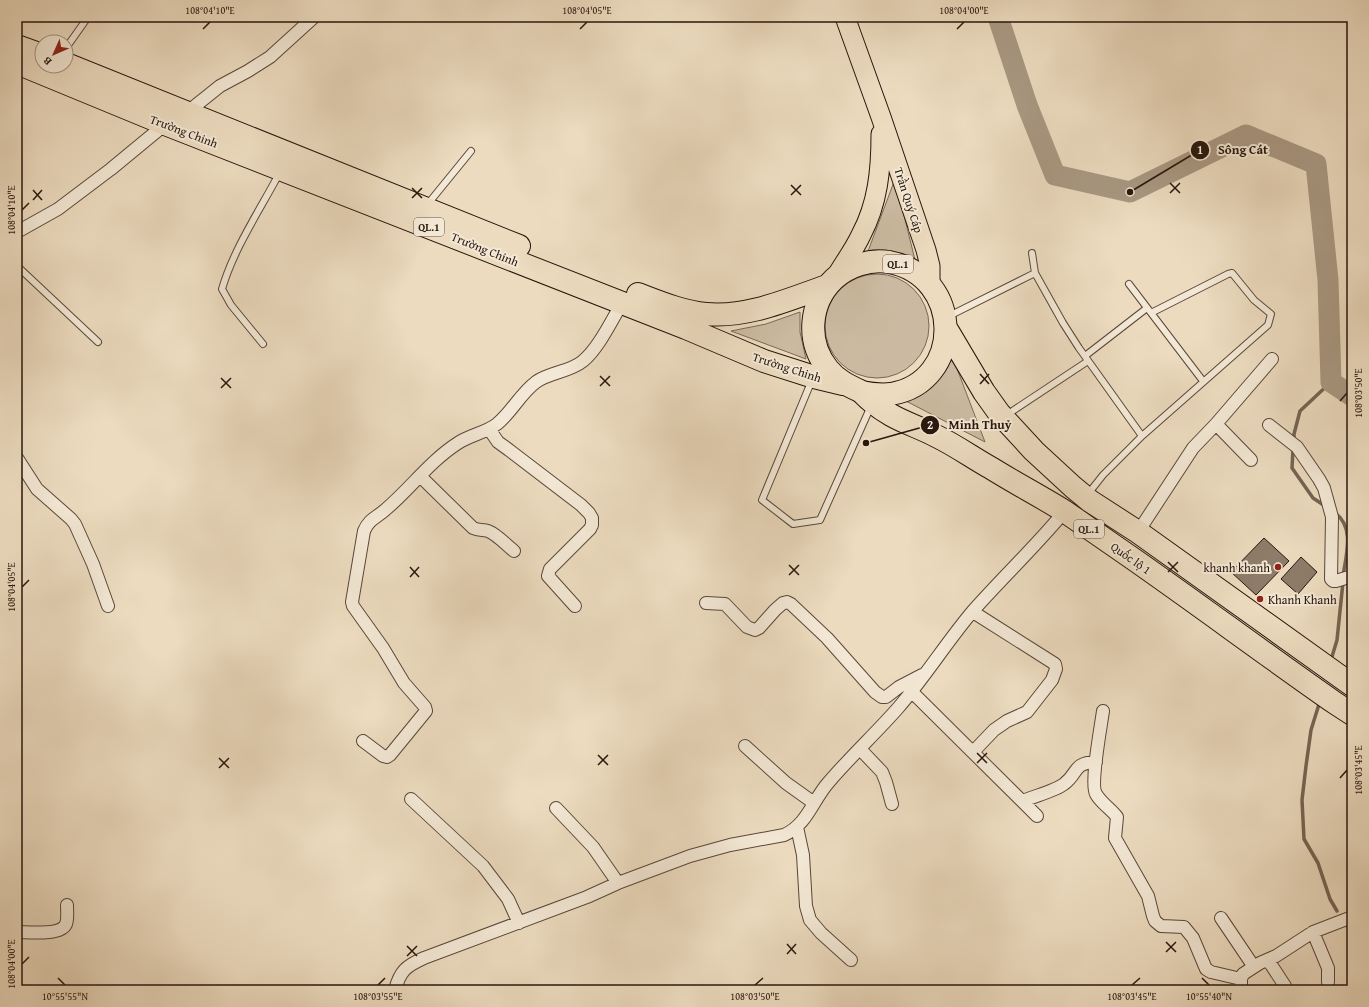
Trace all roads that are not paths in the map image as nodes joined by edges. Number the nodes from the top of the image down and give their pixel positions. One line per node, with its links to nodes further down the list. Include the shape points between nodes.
1 (88, 17): 4 (lane)
2 (314, 17): 9 (street, via 270,56 220,86)
3 (845, 17): 10 (main road, Trần Quý Cáp)
4 (74, 37)
5 (17, 46): 6 (highway)
6 (34, 52)
7 (17, 63): 11 (highway, Trường Chinh / QL.1)
8 (74, 67): 9 (highway, Trường Chinh / QL.1)
9 (188, 113): 11 (street); 14 (highway, Trường Chinh / QL.1)
10 (881, 117): 19 (main road, Trần Quý Cáp, via 881,170 876,196 862,234); 21 (main road, Trần Quý Cáp, via 930,266)
11 (165, 124): 13 (highway, Trường Chinh / QL.1); 15 (street, via 111,169 58,208)
12 (471, 151): 14 (lane)
13 (282, 169): 22 (highway, Trường Chinh / QL.1); 26 (lane, via 226,274 222,289 231,305)
14 (425, 208): 19 (highway, Trường Chinh / QL.1, via 644,297 705,314 737,313 760,308 792,299)
15 (17, 232)
16 (1032, 253): 18 (lane)
17 (17, 266): 25 (lane)
18 (1035, 274): 24 (lane); 27 (lane)
19 (832, 282): 21 (highway, QL.1, via 859,264 884,261 909,269); 31 (highway, QL.1, via 821,296 816,308 813,332 815,345 830,372)
20 (1129, 284): 23 (lane)
21 (930, 285): 24 (highway, QL.1, via 940,300)
22 (622, 303): 29 (highway, Trường Chinh / QL.1, via 764,361); 35 (street, via 593,350 583,361 538,381)
23 (1149, 311): 27 (lane); 30 (lane); 30 (lane, via 1232,273 1254,300 1271,314 1268,324)
24 (946, 323): 31 (highway, QL.1, via 944,344 939,358 931,371 920,381 892,394); 32 (highway, Quốc lộ 1 / QL.1, via 984,392)
25 (98, 342)
26 (263, 344)
27 (1087, 359): 32 (lane); 36 (lane)
28 (1272, 359): 33 (street)
29 (814, 377): 31 (highway, Trường Chinh / QL.1); 31 (lane, via 762,500 793,524 820,520)
30 (1203, 381): 36 (lane)
31 (859, 393): 41 (highway, Quốc lộ 1 / QL.1, via 892,415 938,437)
32 (1002, 418): 40 (highway, Quốc lộ 1 / QL.1)
33 (1216, 424): 38 (street); 42 (street, via 1193,448)
34 (1269, 425): 44 (street, via 1297,447 1324,488 1332,518 1330,575 1333,581)
35 (489, 428): 39 (street, via 454,446); 47 (street, via 498,442 566,493 592,518 590,529 550,569 548,576)
36 (1142, 436): 40 (lane, via 1103,475)
37 (17, 458): 46 (street, via 37,489 75,524)
38 (1252, 460)
39 (420, 476): 43 (street, via 473,528 491,532); 54 (street, via 384,511 367,523 352,606 426,711 387,757)
40 (1086, 498): 42 (highway, Quốc lộ 1 / QL.1)
41 (1064, 512): 48 (street); 52 (highway, Quốc lộ 1 / QL.1)
42 (1138, 532): 50 (highway, Quốc lộ 1 / QL.1)
43 (514, 551)
44 (1352, 576)
45 (706, 603): 49 (street, via 725,604 747,627 755,630 780,605 787,602 791,604 882,697)
46 (108, 606)
47 (575, 606)
48 (973, 612): 49 (street); 57 (street, via 1055,664 1056,669 1052,680 1027,712 994,730)
49 (925, 674): 51 (street)
50 (1350, 684)
51 (911, 691): 56 (street); 57 (street)
52 (1343, 709)
53 (1102, 712): 58 (street)
54 (363, 741)
55 (745, 746): 61 (street)
56 (860, 750): 61 (street, via 829,781); 62 (street, via 882,772)
57 (973, 752): 60 (street)
58 (1096, 762): 60 (street, via 1085,762 1064,784); 77 (street, via 1094,791 1117,817 1115,838 1148,896 1155,921 1161,926 1184,927 1193,938 1206,969)
59 (411, 799): 70 (street, via 483,866 508,899)
60 (1023, 801): 64 (street)
61 (814, 803): 65 (street)
62 (892, 804)
63 (556, 808): 66 (street, via 593,847)
64 (1038, 816)
65 (797, 827): 66 (street, via 784,835 730,845 690,856); 73 (street, via 803,855 806,906 810,920)
66 (618, 883): 70 (street, via 587,898)
67 (67, 905): 71 (street, via 66,924 61,930)
68 (1352, 917): 72 (street)
69 (1221, 918): 75 (street)
70 (519, 923): 79 (street, via 414,962 403,970)
71 (17, 932)
72 (1313, 932): 74 (street); 76 (street, via 1328,968)
73 (851, 960)
74 (1268, 960): 75 (street); 78 (street)
75 (1254, 967): 77 (street, via 1243,974)
76 (1328, 982)
77 (1241, 984)
78 (1284, 986)
79 (395, 990)

